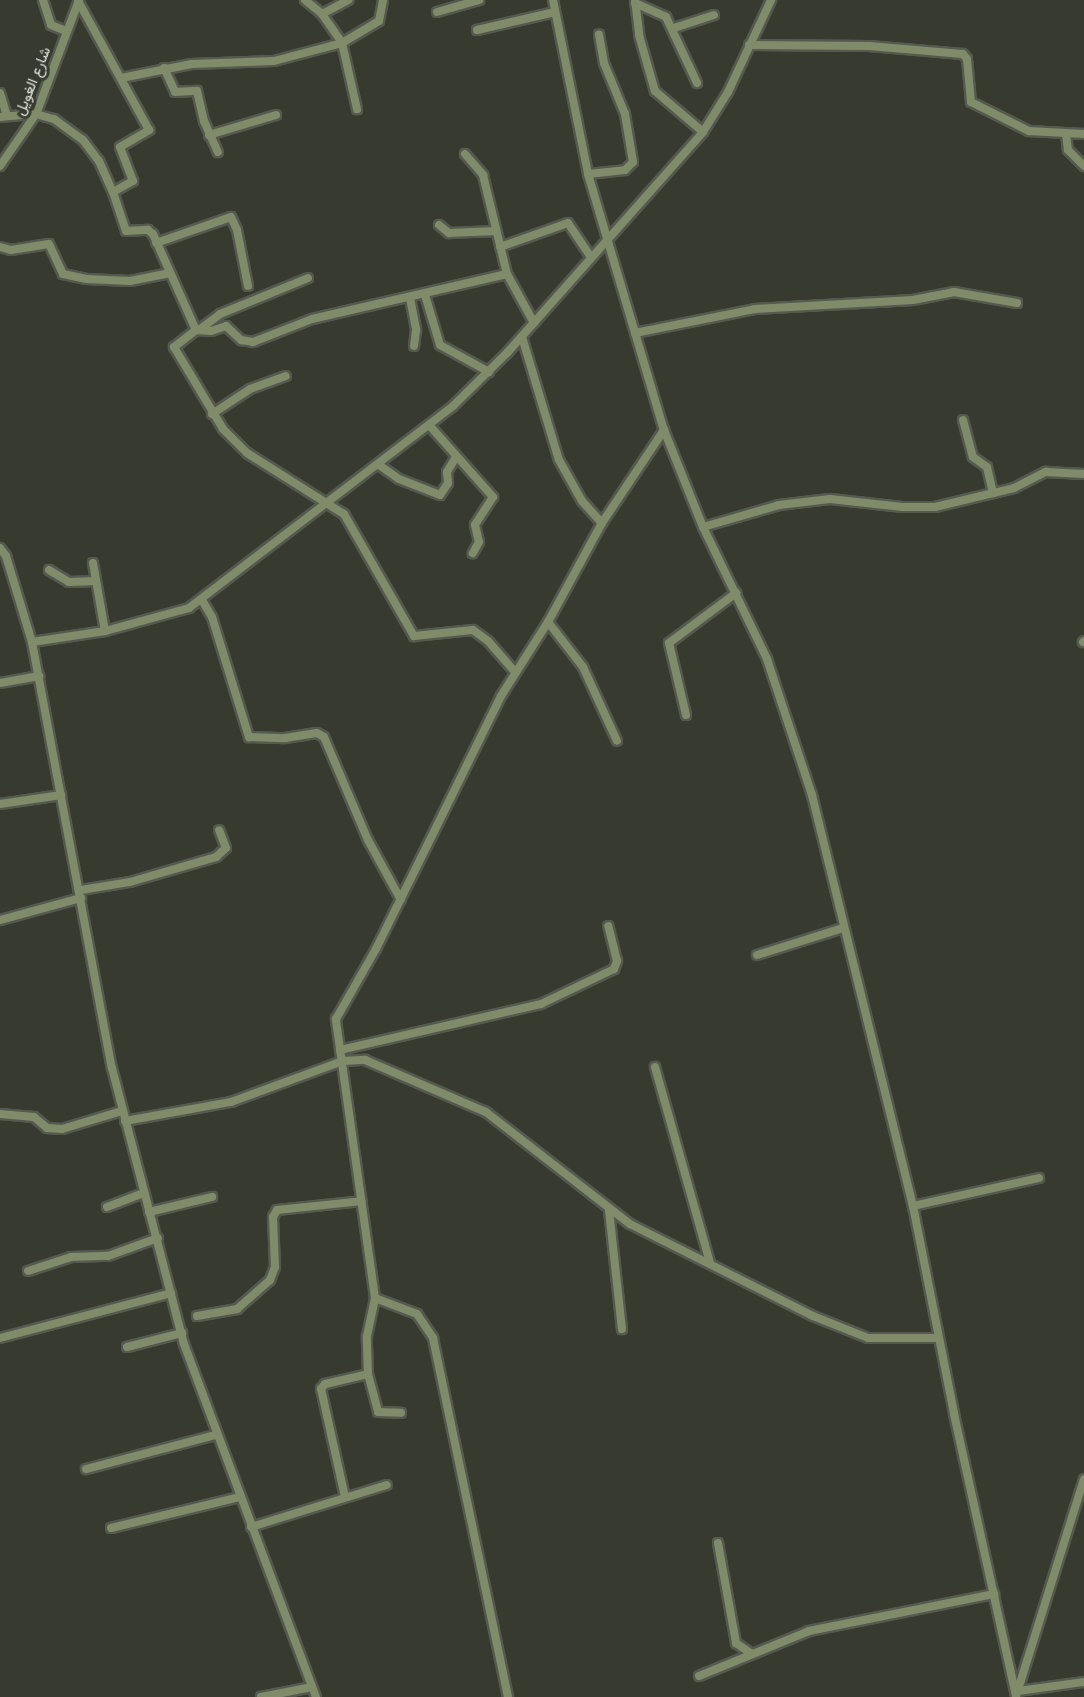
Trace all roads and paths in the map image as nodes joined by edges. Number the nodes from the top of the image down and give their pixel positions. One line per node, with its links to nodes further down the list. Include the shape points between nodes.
1 (43, 0): 16 (street, via 51,25)
2 (305, 0): 12 (street)
3 (348, 0): 12 (street)
4 (382, 0): 18 (street, via 379,21)
5 (479, 0): 10 (street)
6 (554, 0): 11 (street)
7 (771, 0): 19 (street)
8 (79, 1): 16 (street, شارع الغويل); 21 (street)
9 (635, 1): 14 (street, via 652,8); 28 (street, via 639,35 655,91)
10 (437, 12)
11 (555, 12): 15 (street); 36 (street)
12 (322, 14): 18 (street)
13 (714, 15): 14 (street)
14 (674, 28): 22 (street)
15 (477, 30)
16 (66, 31): 25 (street, شارع الغويل)
17 (599, 34): 36 (street, via 604,63 625,114 634,155 629,168)
18 (342, 43): 20 (street, via 274,61 218,61); 24 (street)
19 (749, 45): 28 (street, via 728,92); 29 (street, via 868,46 963,54 967,59 971,102 1029,131)
20 (164, 68): 21 (street); 31 (street, via 175,92 197,91)
21 (121, 78): 37 (street, via 149,131 122,144 134,180)
22 (697, 82)
23 (0, 93): 27 (street)
24 (357, 109)
25 (36, 114): 27 (street); 34 (street, شارع الغويل); 37 (street, via 54,119 83,140 99,161)
26 (276, 115): 31 (street)
27 (4, 116)
28 (703, 132): 40 (street)
29 (1066, 134): 30 (street); 35 (street, via 1068,150)
30 (1084, 134)
31 (209, 135): 32 (street)
32 (218, 152)
33 (465, 154): 39 (street, via 483,175)
34 (0, 166)
35 (1084, 166)
36 (588, 174): 40 (street)
37 (113, 192): 41 (street, via 126,231 132,234 148,230)
38 (439, 225): 39 (street, via 449,233)
39 (496, 231): 43 (street)
40 (605, 238): 44 (street); 54 (street)
41 (156, 243): 45 (street); 48 (street, via 231,217)
42 (0, 247): 45 (street, via 11,250 49,244 63,274 86,279 130,281)
43 (500, 247): 44 (street, via 568,223); 46 (street)
44 (590, 256): 52 (street)
45 (170, 273): 53 (street)
46 (507, 274): 49 (street); 52 (street)
47 (308, 278): 53 (street, via 220,314)
48 (248, 286)
49 (425, 295): 50 (street); 57 (street, via 440,345)
50 (410, 298): 53 (street, via 312,319 253,342 241,340 226,326); 56 (street, via 416,330)
51 (1017, 303): 54 (street, via 954,292 913,300 755,309)
52 (534, 323): 55 (street)
53 (197, 330): 59 (street, via 174,347)
54 (634, 333): 62 (street)
55 (522, 337): 57 (street); 68 (street, via 559,460 582,501)
56 (414, 346)
57 (489, 372): 61 (street)
58 (286, 376): 59 (street, via 250,389)
59 (212, 414): 67 (street, via 247,453)
60 (963, 420): 66 (street, via 973,457 987,466)
61 (430, 426): 63 (street); 64 (street)
62 (664, 430): 68 (street); 69 (street)
63 (456, 457): 64 (street, via 440,495 399,479); 71 (street, via 493,497 476,525 479,542)
64 (379, 465): 67 (street)
65 (1084, 474): 66 (street, via 1046,472 1014,488)
66 (993, 493): 69 (street, via 935,507 830,498 779,505)
67 (326, 505): 76 (street); 80 (street, via 344,514 414,636 473,630)
68 (602, 523): 77 (street)
69 (703, 526): 75 (street)
70 (0, 548): 79 (street, via 8,562)
71 (473, 553)
72 (93, 563): 74 (street)
73 (49, 570): 74 (street, via 69,582)
74 (96, 581): 78 (street)
75 (736, 593): 83 (street, via 669,643); 92 (street, via 767,659 801,760)
76 (202, 600): 78 (street, via 171,615); 89 (street, via 212,617 249,737 285,738 317,732 324,737 368,840)
77 (548, 622): 80 (street); 84 (street, via 579,660)
78 (105, 631): 79 (street)
79 (32, 642): 81 (street)
80 (515, 672): 89 (street)
81 (39, 676): 82 (street); 85 (street)
82 (0, 683)
83 (687, 715)
84 (617, 741)
85 (61, 795): 86 (street); 88 (street)
86 (0, 804)
87 (219, 830): 88 (street, via 226,848 221,854)
88 (81, 894): 90 (street); 97 (street)
89 (401, 900): 94 (street, via 336,1019)
90 (0, 920)
91 (608, 926): 94 (street, via 617,961 614,969 541,1004)
92 (843, 928): 93 (street); 104 (street)
93 (757, 955)
94 (340, 1050): 95 (street)
95 (342, 1061): 99 (street, via 231,1102); 103 (street); 106 (street, via 366,1060 386,1066 486,1112)
96 (655, 1067): 109 (street)
97 (122, 1111): 98 (street, via 62,1129 47,1128 34,1117); 99 (street)
98 (0, 1114)
99 (125, 1121): 101 (street)
100 (1040, 1178): 104 (street)
101 (144, 1193): 105 (street); 107 (street)
102 (212, 1197): 107 (street)
103 (362, 1201): 112 (street); 113 (street, via 278,1210 273,1217 275,1267 270,1280 237,1308)
104 (913, 1206): 117 (street)
105 (107, 1207)
106 (609, 1210): 109 (street, via 645,1233); 114 (street)
107 (149, 1212): 108 (street)
108 (158, 1238): 110 (street, via 108,1256 71,1257); 111 (street)
109 (710, 1263): 117 (street, via 849,1332 879,1339)
110 (28, 1270)
111 (171, 1293): 115 (street); 116 (street)
112 (375, 1298): 119 (street, via 367,1336); 138 (street, via 417,1314 433,1338)
113 (196, 1316)
114 (622, 1329)
115 (182, 1333): 118 (street); 121 (street)
116 (0, 1338)
117 (938, 1338): 130 (street)
118 (127, 1347)
119 (368, 1374): 120 (street, via 378,1412); 126 (street, via 325,1384 321,1389)
120 (401, 1413)
121 (216, 1435): 122 (street); 125 (street)
122 (87, 1468)
123 (1084, 1479): 135 (street)
124 (387, 1485): 126 (street)
125 (240, 1497): 127 (street); 128 (street)
126 (345, 1497): 127 (street)
127 (251, 1527): 134 (street)
128 (111, 1528)
129 (718, 1543): 131 (street, via 736,1643)
130 (994, 1594): 131 (street, via 809,1631); 135 (street)
131 (752, 1654): 132 (street)
132 (699, 1676)
133 (1084, 1682): 135 (street)
134 (312, 1687): 136 (street); 137 (street)
135 (1017, 1695)
136 (261, 1697)
137 (316, 1697)
138 (508, 1697)

